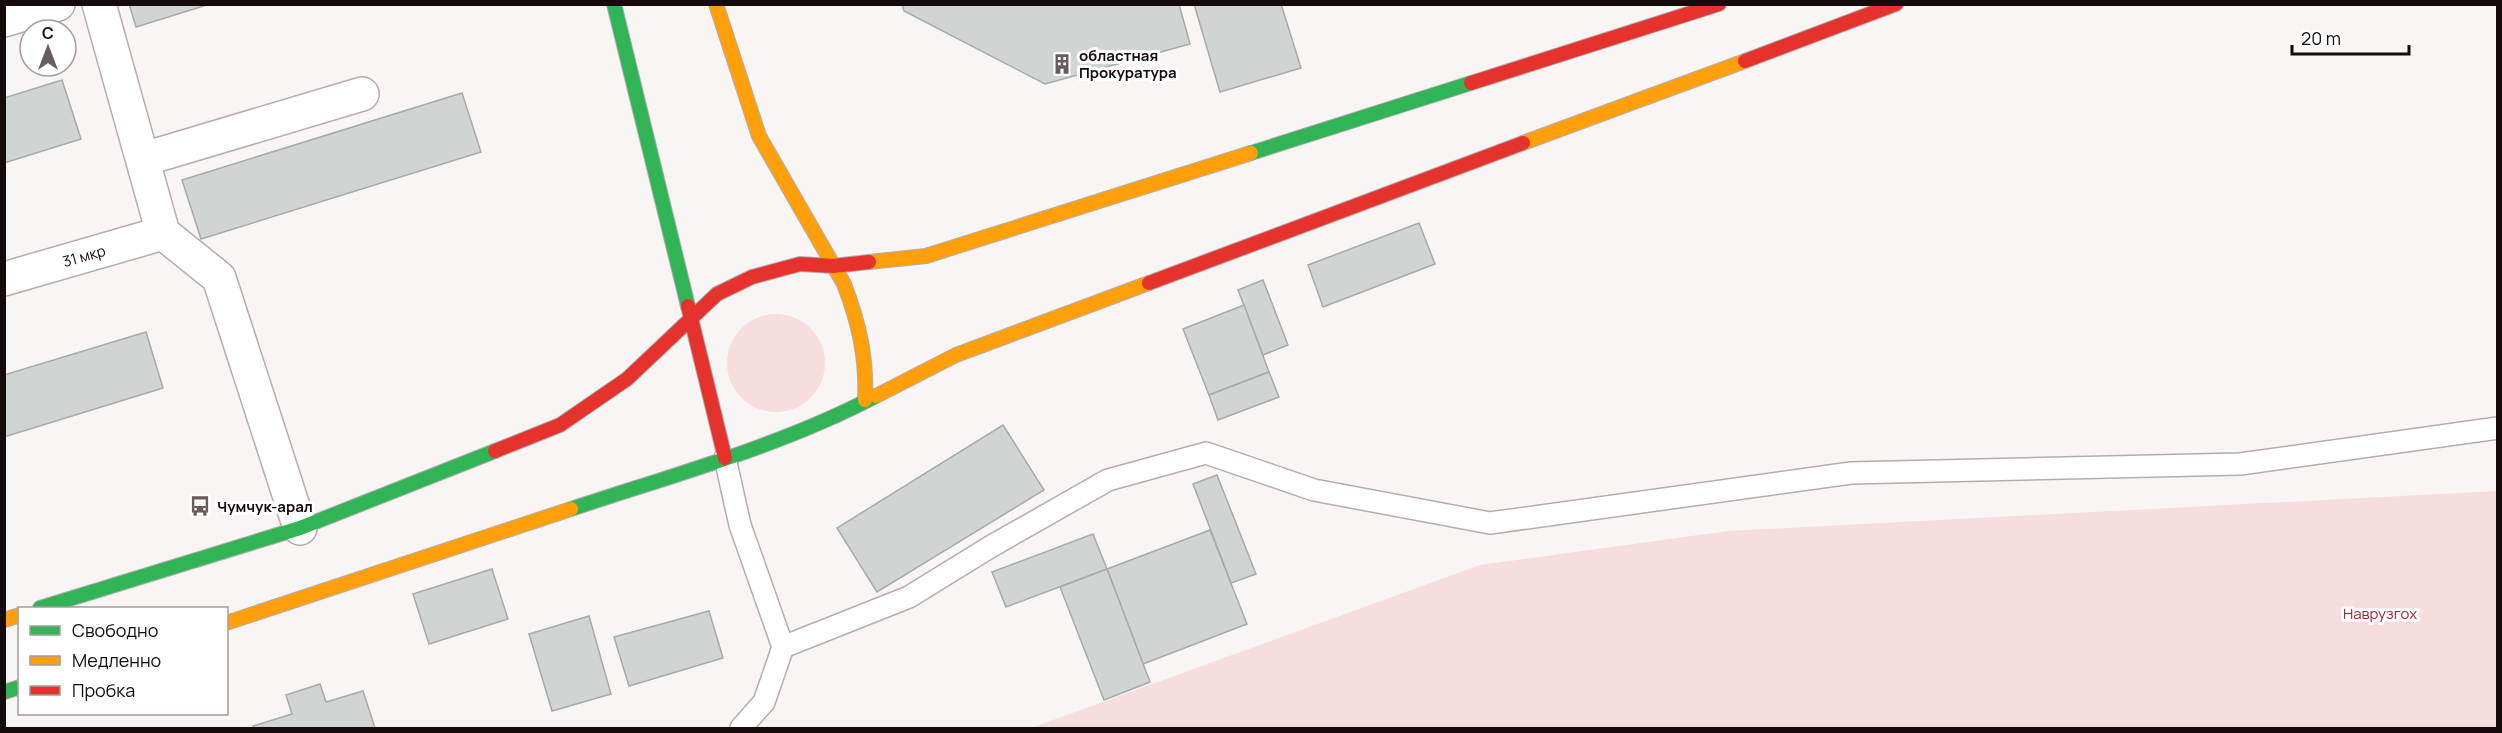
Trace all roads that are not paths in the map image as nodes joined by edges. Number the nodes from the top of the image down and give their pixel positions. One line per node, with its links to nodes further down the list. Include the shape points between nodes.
1 (58, 4): 7 (street)
2 (99, 4): 9 (street)
3 (614, 4): 13 (main road)
4 (717, 4): 11 (main road, via 759,136)
5 (1719, 4): 11 (main road, via 926,256)
6 (1896, 4): 14 (main road, via 956,354)
7 (4, 20)
8 (363, 94): 9 (street)
9 (144, 159): 10 (street)
10 (164, 233): 12 (street, 31 мкр); 17 (street, via 219,278)
11 (833, 266): 13 (main road, via 800,264 752,277 717,294); 14 (main road, via 844,284 861,333 867,366)
12 (4, 279)
13 (691, 320): 16 (main road); 17 (main road, via 627,379 560,425)
14 (866, 400): 16 (main road, via 804,429)
15 (2498, 428): 20 (lane, via 2240,464 1851,473 1490,523 1314,490 1206,453 1107,480 909,597)
16 (725, 458): 19 (main road); 20 (lane, via 740,525)
17 (300, 528): 18 (main road)
18 (46, 607)
19 (228, 622)
20 (783, 647): 21 (lane, via 764,702)
21 (741, 729)

